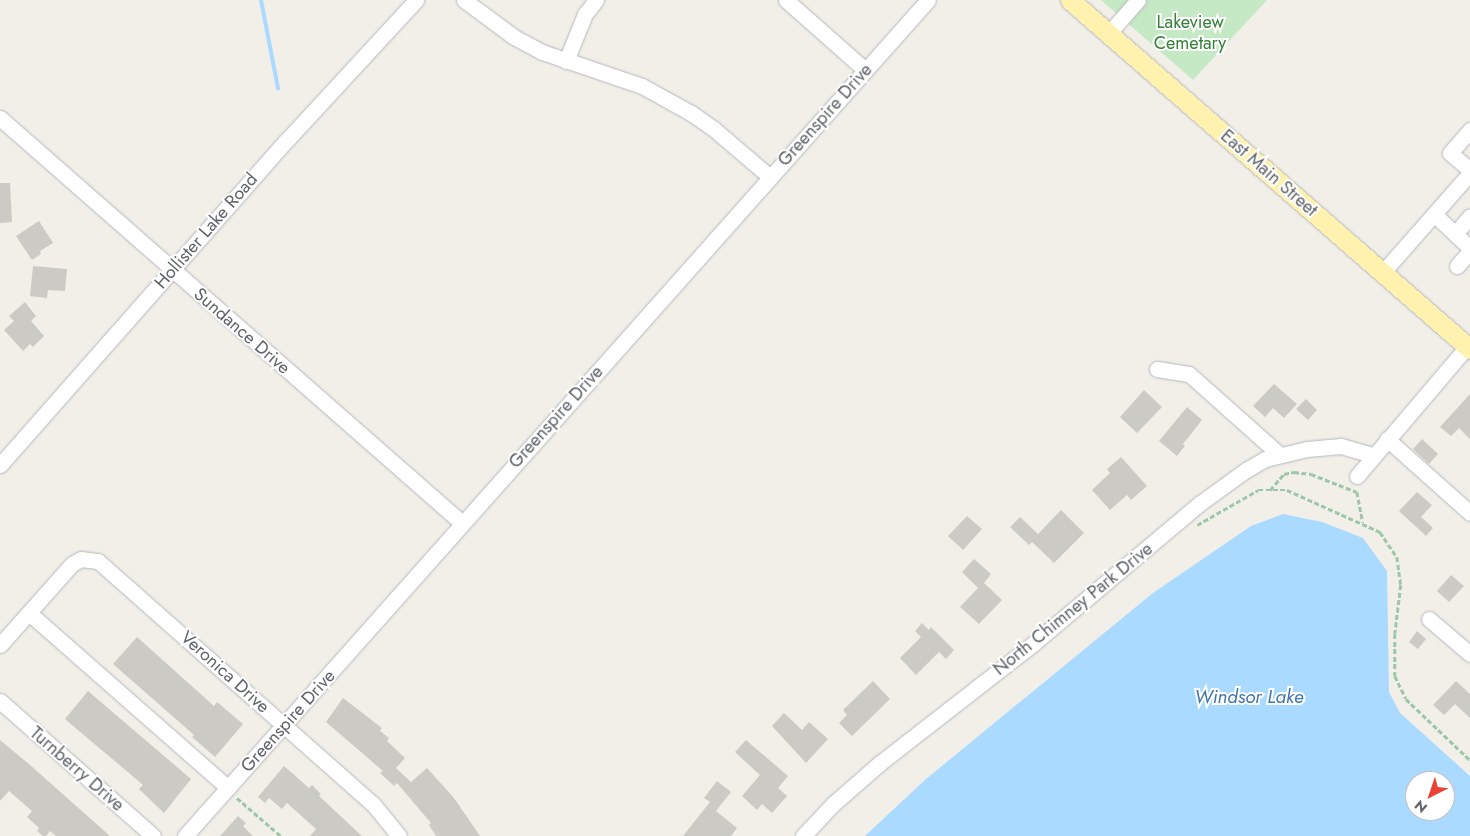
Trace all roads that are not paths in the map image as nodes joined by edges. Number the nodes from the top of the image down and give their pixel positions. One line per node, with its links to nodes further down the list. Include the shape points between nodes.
1 (464, 0): 10 (street, via 514,37)
2 (596, 0): 10 (street, via 582,20)
3 (786, 0): 11 (street)
4 (928, 0): 11 (street, Greenspire Drive)
5 (1070, 0): 9 (main road, East Main Street)
6 (1080, 0): 9 (main road)
7 (1138, 0): 9 (street)
8 (415, 1): 21 (street, Hollister Lake Road)
9 (1109, 33): 22 (main road, East Main Street)
10 (566, 61): 15 (street, via 642,86 691,113 716,130)
11 (865, 70): 15 (street, Greenspire Drive)
12 (0, 118): 21 (street, Sundance Drive)
13 (1470, 130): 14 (street, via 1450,154)
14 (1470, 172): 16 (street)
15 (770, 177): 31 (street, Greenspire Drive)
16 (1434, 214): 18 (street); 22 (street)
17 (1470, 216): 18 (street)
18 (1455, 234): 19 (street)
19 (1470, 250): 20 (street)
20 (1457, 266)
21 (172, 270): 28 (street, Hollister Lake Road); 31 (street, Sundance Drive)
22 (1383, 272): 23 (main road, East Main Street)
23 (1469, 346): 25 (street)
24 (1157, 370): 26 (street, via 1189,374)
25 (1387, 439): 27 (street); 30 (street)
26 (1280, 455): 27 (street, North Chimney Park Drive, via 1341,446); 42 (street, North Chimney Park Drive, via 1246,470 1199,504 1034,642 880,763 832,804)
27 (1373, 455): 29 (street)
28 (0, 464)
29 (1356, 476)
30 (1470, 513)
31 (462, 523): 37 (street, Greenspire Drive)
32 (29, 613): 34 (street); 37 (street, Veronica Drive, via 72,564 88,558 106,567); 38 (street)
33 (1429, 619): 35 (street)
34 (0, 645)
35 (1470, 654)
36 (0, 701): 39 (street, Turnberry Drive)
37 (285, 725): 38 (street, Greenspire Drive); 41 (street, Veronica Drive, via 373,804)
38 (232, 793): 40 (street, Greenspire Drive)
39 (153, 836)
40 (185, 836)
41 (400, 836)
42 (803, 836)

